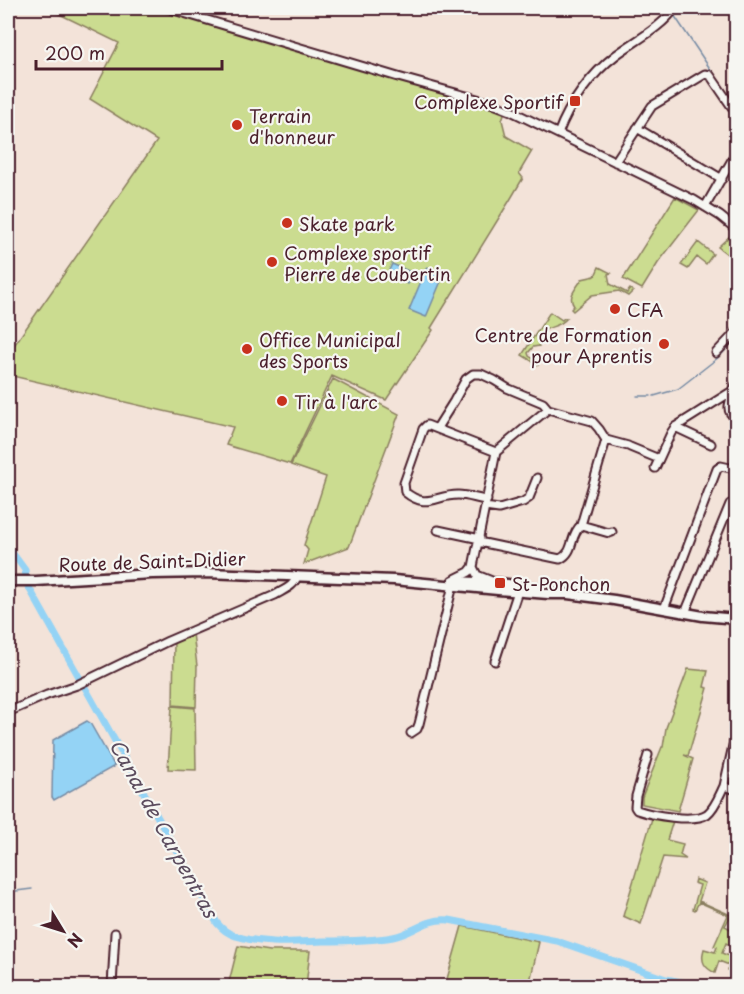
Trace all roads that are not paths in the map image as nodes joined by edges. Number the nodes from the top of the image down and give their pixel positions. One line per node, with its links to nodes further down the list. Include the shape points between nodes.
1 (167, 8): 5 (street, via 488,102)
2 (675, 8): 5 (street, via 598,72 567,112)
3 (736, 113): 4 (street, via 710,75 705,74 652,106)
4 (637, 128): 7 (street); 8 (street)
5 (558, 134): 7 (street)
6 (736, 153): 8 (street)
7 (615, 162): 9 (street)
8 (722, 178): 9 (street)
9 (705, 207): 10 (street)
10 (736, 229)
11 (736, 332): 12 (street)
12 (716, 353)
13 (735, 387): 15 (street, via 729,411); 16 (street)
14 (548, 409): 17 (street, via 494,380 473,374 466,379); 18 (street, via 592,421); 20 (street)
15 (736, 418)
16 (675, 427): 19 (street); 21 (street)
17 (437, 428): 20 (street); 25 (street, via 427,424 423,429 404,483 405,492 421,502 461,495)
18 (606, 440): 21 (street); 27 (street)
19 (711, 444)
20 (496, 452): 25 (street)
21 (659, 459): 22 (street)
22 (655, 468)
23 (730, 468): 37 (street, via 717,469)
24 (537, 478): 25 (street, via 524,502 499,510)
25 (486, 504): 30 (street)
26 (730, 504): 38 (street)
27 (581, 525): 29 (street); 30 (street, via 568,553 560,559)
28 (438, 530): 30 (street)
29 (612, 532)
30 (479, 540): 31 (street)
31 (472, 573): 34 (main road); 35 (street, via 478,586); 36 (main road)
32 (297, 576): 33 (main road, Route de Saint-Didier, via 180,573); 34 (main road, Route de Saint-Didier); 41 (street, via 292,585 275,595)
33 (8, 581)
34 (454, 584): 35 (main road); 43 (street, via 419,724)
35 (486, 589): 36 (main road)
36 (519, 589): 37 (main road); 40 (street)
37 (664, 609): 38 (main road)
38 (685, 613): 39 (main road)
39 (736, 619)
40 (495, 661)
41 (8, 712)
42 (736, 732): 45 (street)
43 (411, 733)
44 (648, 754): 45 (street, via 636,796 637,810 676,817 701,816 714,806)
45 (724, 786): 46 (street)
46 (736, 790)
47 (115, 933): 48 (street)
48 (112, 987)

